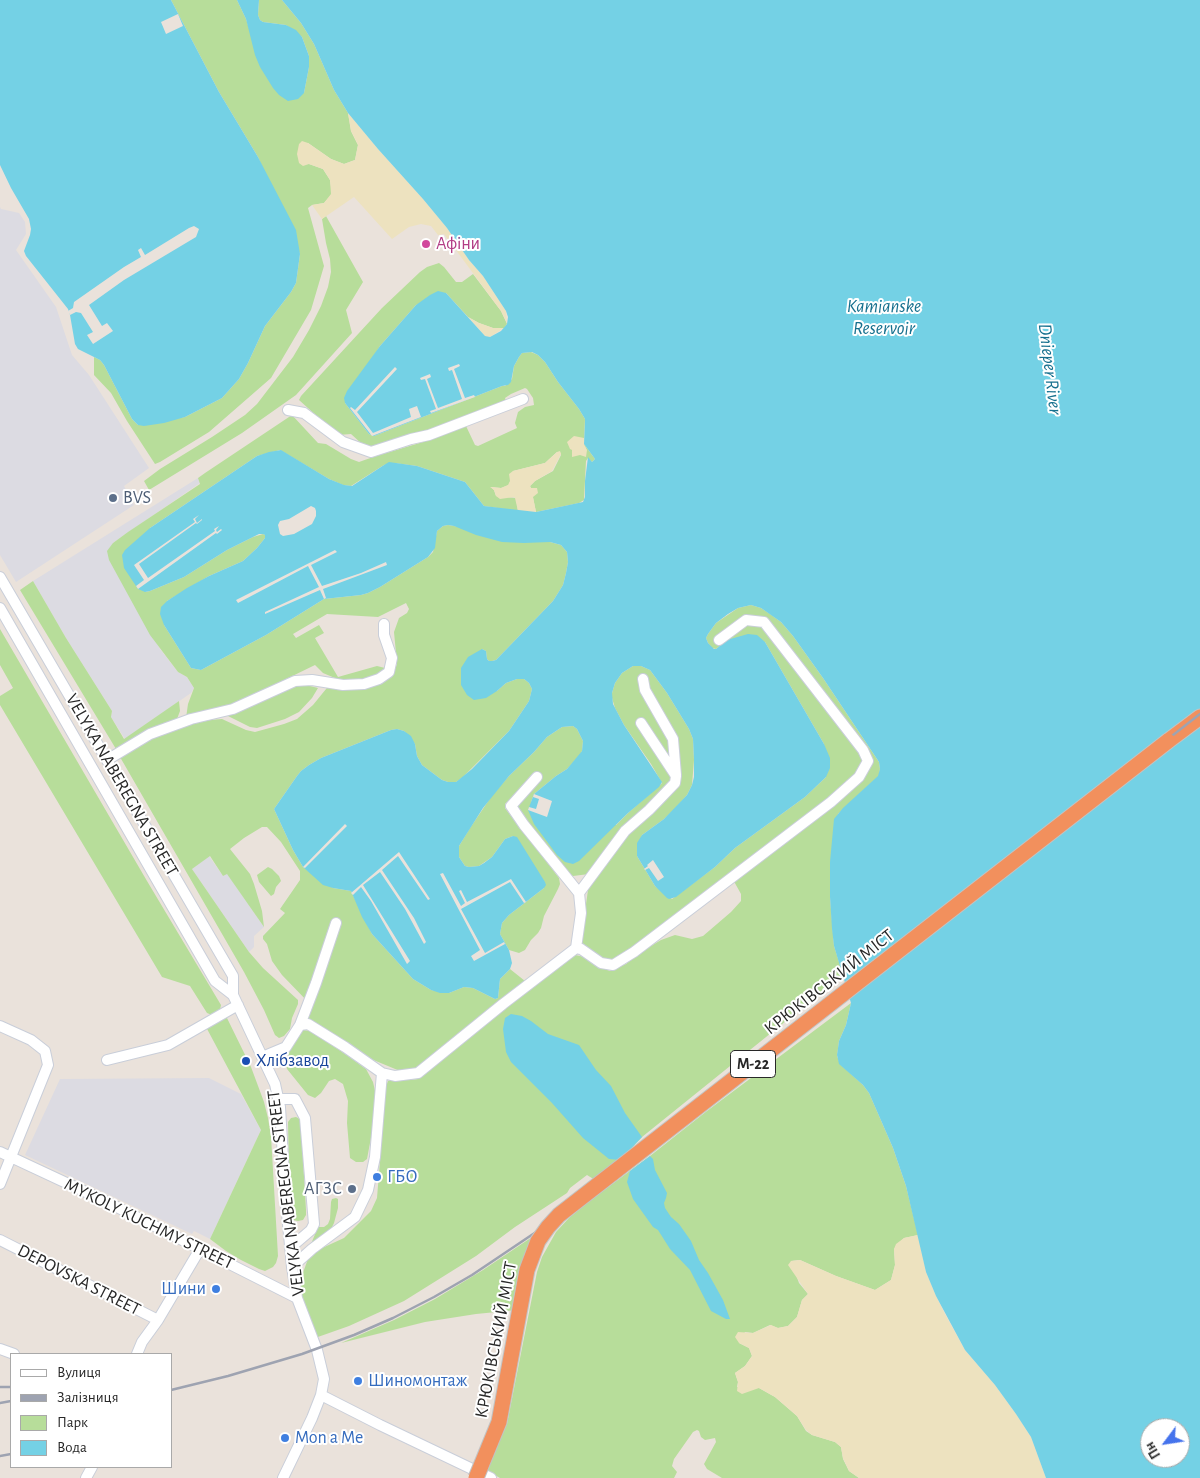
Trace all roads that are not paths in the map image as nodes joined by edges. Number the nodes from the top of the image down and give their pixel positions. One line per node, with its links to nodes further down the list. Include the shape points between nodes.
1 (523, 399): 2 (street, via 429,436 371,452 343,442 304,414)
2 (288, 410)
3 (0, 577): 10 (street, VELYKA NABEREGNA STREET)
4 (0, 608): 16 (street, VELYKA NABEREGNA STREET, via 215,981)
5 (384, 624): 10 (street, via 384,635 392,658 389,672 379,679 343,685 295,681 233,709 191,719 150,734)
6 (719, 640): 15 (street, via 746,620 764,622 863,750 868,761 859,777 831,802 634,952 613,965)
7 (643, 679): 11 (street, via 645,690 674,739)
8 (1200, 717): 36 (highway, КРЮКІВСЬКИЙ МІСТ / М-22, bridge, via 548,1226 538,1241 527,1270 499,1422)
9 (641, 723): 11 (street)
10 (107, 760): 16 (street, VELYKA NABEREGNA STREET, via 233,976)
11 (676, 776): 13 (street, via 675,783 625,831)
12 (537, 777): 13 (street, via 511,806)
13 (579, 892): 15 (street, via 581,913)
14 (336, 923): 18 (street)
15 (576, 948): 22 (street, via 418,1073 396,1076)
16 (233, 995): 17 (street, VELYKA NABEREGNA STREET)
17 (238, 1005): 20 (street, VELYKA NABEREGNA STREET); 21 (street, via 168,1045)
18 (300, 1025): 20 (street, via 286,1047); 22 (street, via 308,1024)
19 (0, 1026): 25 (street, via 31,1040 45,1051 48,1065)
20 (262, 1057): 23 (street, VELYKA NABEREGNA STREET, via 275,1084)
21 (107, 1060)
22 (382, 1073): 30 (street, via 375,1157 368,1190 355,1216)
23 (278, 1099): 28 (street, VELYKA NABEREGNA STREET); 28 (street, via 295,1099 306,1118 314,1224)
24 (0, 1152): 25 (street, MYKOLY KUCHMY STREET)
25 (12, 1157): 26 (street); 29 (street, MYKOLY KUCHMY STREET)
26 (0, 1184)
27 (0, 1240): 32 (street, DEPOVSKA STREET)
28 (290, 1248): 30 (street, VELYKA NABEREGNA STREET)
29 (200, 1249): 31 (street, MYKOLY KUCHMY STREET); 32 (street)
30 (292, 1267): 31 (street, VELYKA NABEREGNA STREET)
31 (297, 1298): 34 (street, VELYKA NABEREGNA STREET, via 317,1350 324,1379)
32 (158, 1320): 33 (street)
33 (137, 1353)
34 (321, 1395): 35 (street, VELYKA NABEREGNA STREET); 37 (street)
35 (284, 1478)
36 (476, 1478)
37 (491, 1478)

